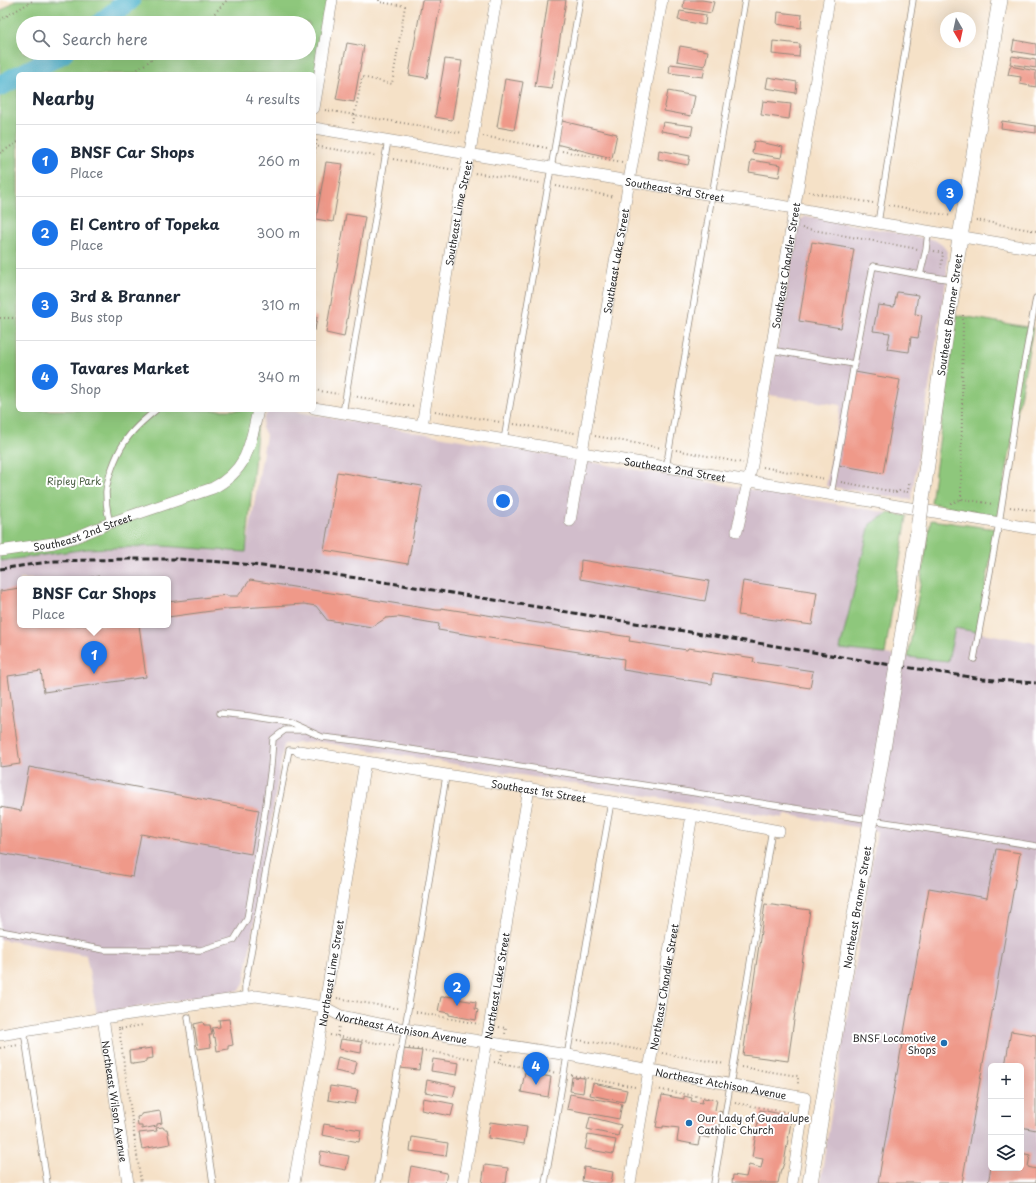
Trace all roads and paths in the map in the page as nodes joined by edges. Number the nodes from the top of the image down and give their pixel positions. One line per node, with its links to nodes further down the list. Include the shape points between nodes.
1 (34, 0): 13 (path)
2 (227, 0): 12 (path)
3 (332, 0): 16 (street)
4 (379, 0): 18 (path, via 405,6 392,84 362,77)
5 (496, 0): 22 (street, Southeast Lime Street)
6 (580, 0): 23 (lane)
7 (662, 0): 24 (street, Southeast Lake Street)
8 (745, 0): 26 (lane)
9 (829, 0): 28 (street, Southeast Chandler Street)
10 (914, 0): 27 (lane)
11 (1000, 0): 29 (main road, Southeast Branner Street)
12 (212, 16)
13 (0, 20)
14 (151, 60): 15 (path)
15 (134, 72)
16 (316, 96)
17 (316, 128): 18 (street, Southeast 3rd Street)
18 (351, 134): 19 (street, Southeast 3rd Street)
19 (388, 140): 22 (street, Southeast 3rd Street); 47 (lane)
20 (16, 143): 21 (path)
21 (0, 153)
22 (469, 154): 23 (street, Southeast 3rd Street); 48 (street, Southeast Lime Street, via 458,204)
23 (551, 168): 24 (street, Southeast 3rd Street); 49 (lane)
24 (629, 181): 26 (street, Southeast 3rd Street); 50 (street, Southeast Lake Street)
25 (809, 192): 27 (path)
26 (712, 195): 28 (street, Southeast 3rd Street); 51 (lane)
27 (881, 204): 29 (path); 30 (lane)
28 (794, 208): 30 (street, Southeast 3rd Street); 42 (street, Southeast Chandler Street)
29 (963, 218): 32 (path); 34 (main road, Southeast Branner Street)
30 (878, 223): 33 (street, Southeast 3rd Street)
31 (802, 228): 36 (path)
32 (1036, 231)
33 (928, 232): 34 (street, Southeast 3rd Street); 36 (lane)
34 (960, 237): 35 (street, Southeast 3rd Street); 38 (main road, Southeast Branner Street)
35 (1036, 249)
36 (926, 250): 37 (lane); 38 (path, via 943,253)
37 (920, 275): 38 (lane); 43 (lane, via 872,266)
38 (947, 280): 53 (main road, Southeast Branner Street)
39 (1036, 298): 58 (lane)
40 (0, 318): 41 (path)
41 (16, 318)
42 (771, 350): 43 (lane); 52 (street, Southeast Chandler Street)
43 (854, 364): 55 (lane)
44 (316, 408): 47 (street, Southeast 2nd Street)
45 (154, 412): 57 (lane, via 124,443 112,467 106,491)
46 (258, 412): 57 (street, Southeast 2nd Street, via 250,449 242,465 226,481 213,488)
47 (343, 413): 48 (street, Southeast 2nd Street)
48 (422, 426): 49 (street, Southeast 2nd Street)
49 (504, 440): 50 (street, Southeast 2nd Street)
50 (582, 454): 51 (street, Southeast 2nd Street); 56 (street, Southeast Lake Street)
51 (666, 468): 52 (street, Southeast 2nd Street)
52 (749, 480): 55 (street, Southeast 2nd Street); 60 (street, Southeast Chandler Street)
53 (919, 485): 54 (path, via 910,483 908,492); 62 (main road, Southeast Branner Street, bridge, via 917,536)
54 (895, 492)
55 (831, 494): 58 (street, Southeast 2nd Street)
56 (570, 521)
57 (110, 523): 61 (street, Southeast 2nd Street, via 54,543)
58 (999, 523): 59 (street, Southeast 2nd Street); 63 (lane)
59 (1036, 529)
60 (737, 531)
61 (0, 551)
62 (903, 631): 106 (main road, Northeast Branner Street, bridge)
63 (974, 659)
64 (220, 713): 65 (lane, via 289,722)
65 (305, 730): 73 (lane, via 322,737); 74 (lane, via 285,730 273,738 265,812 246,919 234,940 201,950 105,950)
66 (299, 751): 67 (street, Southeast 1st Street); 75 (lane, via 289,750)
67 (365, 762): 68 (street, Southeast 1st Street); 76 (street, Northeast Lime Street)
68 (446, 776): 69 (street, Southeast 1st Street); 81 (lane)
69 (529, 788): 70 (street, Southeast 1st Street); 86 (street, Northeast Lake Street)
70 (611, 802): 71 (street, Southeast 1st Street); 85 (lane)
71 (692, 815): 72 (street, Southeast 1st Street); 89 (street, Northeast Chandler Street)
72 (775, 830): 91 (lane)
73 (1036, 846)
74 (0, 931)
75 (245, 997): 76 (street, Northeast Atchison Avenue, via 256,996); 77 (street, Northeast Atchison Avenue)
76 (324, 1007): 81 (street, Northeast Atchison Avenue, via 341,1016); 99 (street, Northeast Lime Street)
77 (117, 1016): 79 (street, Northeast Atchison Avenue); 82 (path)
78 (188, 1017): 98 (lane)
79 (103, 1018): 83 (street, Northeast Atchison Avenue); 96 (street, Northeast Wilson Avenue)
80 (150, 1024): 82 (path)
81 (404, 1028): 86 (street, Northeast Atchison Avenue); 100 (lane)
82 (119, 1029): 97 (path)
83 (24, 1031): 84 (street, Northeast Atchison Avenue); 87 (lane)
84 (0, 1035)
85 (570, 1038): 89 (path); 90 (lane)
86 (486, 1042): 90 (street, Northeast Atchison Avenue); 101 (street, Northeast Lake Street)
87 (26, 1044): 88 (path); 95 (lane)
88 (0, 1048)
89 (652, 1051): 91 (path); 92 (street, Northeast Chandler Street)
90 (568, 1055): 92 (street, Northeast Atchison Avenue); 102 (lane)
91 (733, 1065): 93 (path); 94 (lane)
92 (649, 1070): 94 (street, Northeast Atchison Avenue); 103 (street, Northeast Chandler Street)
93 (798, 1076)
94 (730, 1085): 104 (lane); 105 (street, Northeast Atchison Avenue, via 805,1098)
95 (47, 1183)
96 (128, 1183)
97 (141, 1183)
98 (213, 1183)
99 (294, 1183)
100 (378, 1183)
101 (463, 1183)
102 (545, 1183)
103 (630, 1183)
104 (714, 1183)
105 (792, 1183)
106 (810, 1183)

